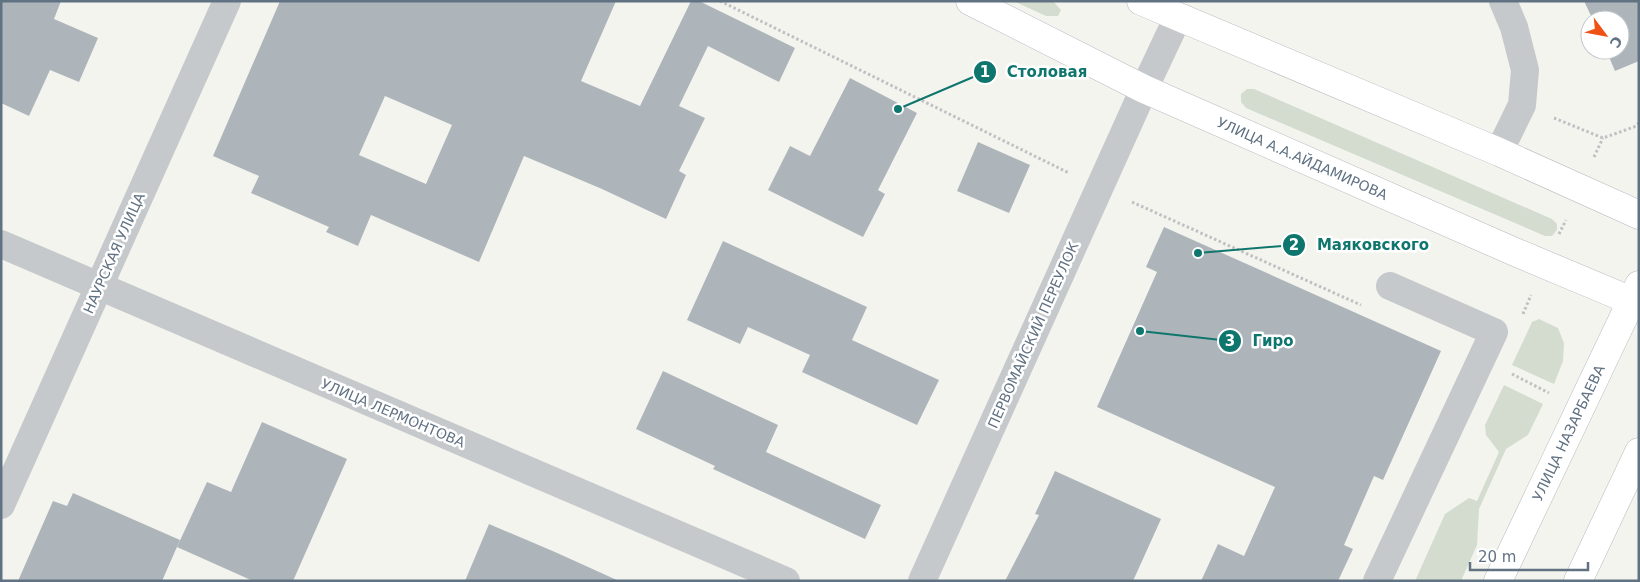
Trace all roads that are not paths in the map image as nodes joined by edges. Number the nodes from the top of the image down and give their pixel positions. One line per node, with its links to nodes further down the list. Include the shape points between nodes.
1 (227, 1): 10 (street, НАУРСКАЯ УЛИЦА)
2 (970, 1): 6 (main road, УЛИЦА А.А.АЙДАМИРОВА)
3 (1141, 1): 5 (main road)
4 (1503, 1): 7 (street, via 1514,27 1525,70 1522,105)
5 (1178, 17): 6 (street, ПЕРВОМАЙСКИЙ ПЕРЕУЛОК); 7 (main road)
6 (1144, 89): 12 (main road, УЛИЦА А.А.АЙДАМИРОВА, via 1515,252); 16 (street, ПЕРВОМАЙСКИЙ ПЕРЕУЛОК)
7 (1499, 152): 8 (main road)
8 (1639, 215)
9 (1, 244): 10 (street, УЛИЦА ЛЕРМОНТОВА)
10 (99, 286): 14 (street, НАУРСКАЯ УЛИЦА); 15 (street, УЛИЦА ЛЕРМОНТОВА)
11 (1390, 286): 17 (street, via 1494,332)
12 (1636, 297): 18 (main road, УЛИЦА НАЗАРБАЕВА)
13 (1639, 452): 19 (main road)
14 (1, 505)
15 (786, 581)
16 (922, 581)
17 (1377, 581)
18 (1498, 581)
19 (1578, 581)

